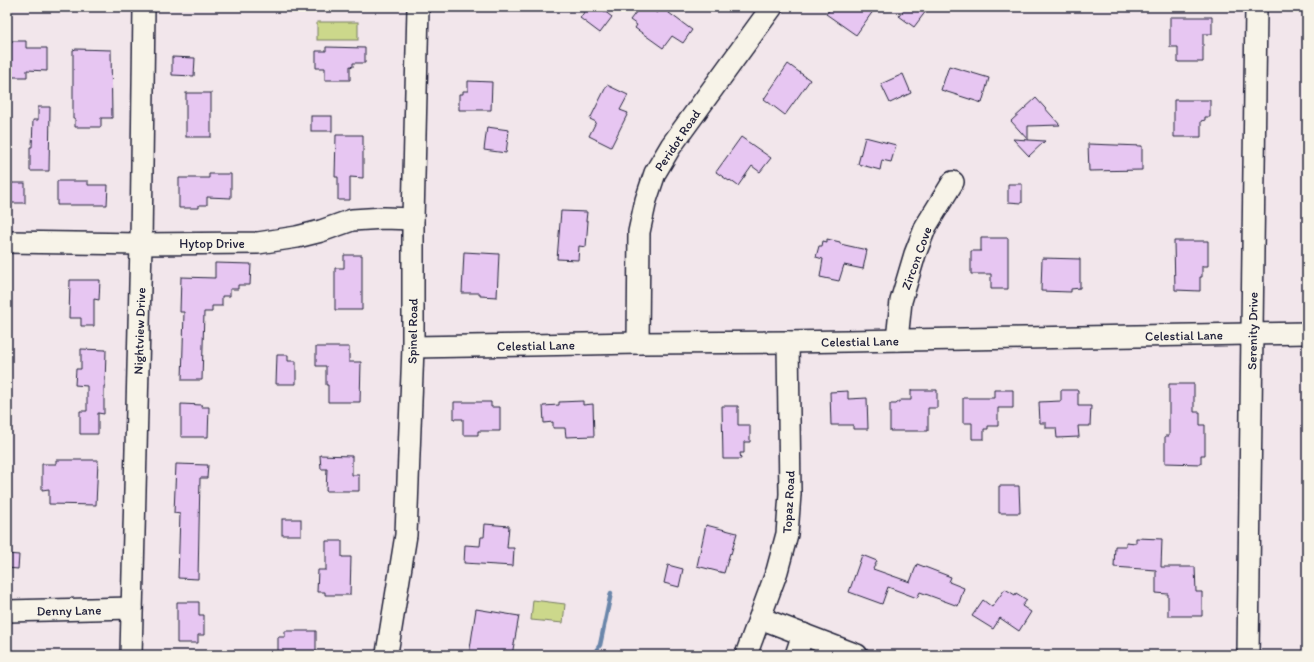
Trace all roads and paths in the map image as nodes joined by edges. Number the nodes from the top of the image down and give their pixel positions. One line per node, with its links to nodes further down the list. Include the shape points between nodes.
1 (144, 7): 8 (street, Nightview Drive)
2 (418, 7): 6 (street, Spinel Road)
3 (772, 7): 13 (street, Peridot Road, via 671,146 655,173 639,232)
4 (1256, 7): 10 (street, Serenity Drive)
5 (953, 182): 11 (street, Zircon Cove, via 926,226 915,254 901,301)
6 (413, 219): 8 (street, Hytop Drive, via 352,220 297,237 258,243); 14 (street, Spinel Road)
7 (7, 242): 8 (street, Hytop Drive)
8 (141, 244): 15 (street, Nightview Drive)
9 (1307, 333): 10 (street, Celestial Lane)
10 (1252, 334): 11 (street, Celestial Lane); 24 (street, Serenity Drive)
11 (897, 340): 12 (street, Celestial Lane)
12 (788, 342): 13 (street, Celestial Lane); 17 (street, Topaz Road, via 790,494 787,534)
13 (638, 343): 14 (street, Celestial Lane)
14 (412, 347): 19 (street, Spinel Road, via 406,535)
15 (132, 608): 16 (street, Denny Lane); 20 (street, Nightview Drive)
16 (7, 611)
17 (760, 618): 18 (street); 21 (street, Topaz Road)
18 (803, 634): 22 (street); 23 (street)
19 (387, 652)
20 (131, 655)
21 (746, 655)
22 (796, 655)
23 (857, 655)
24 (1248, 655)

